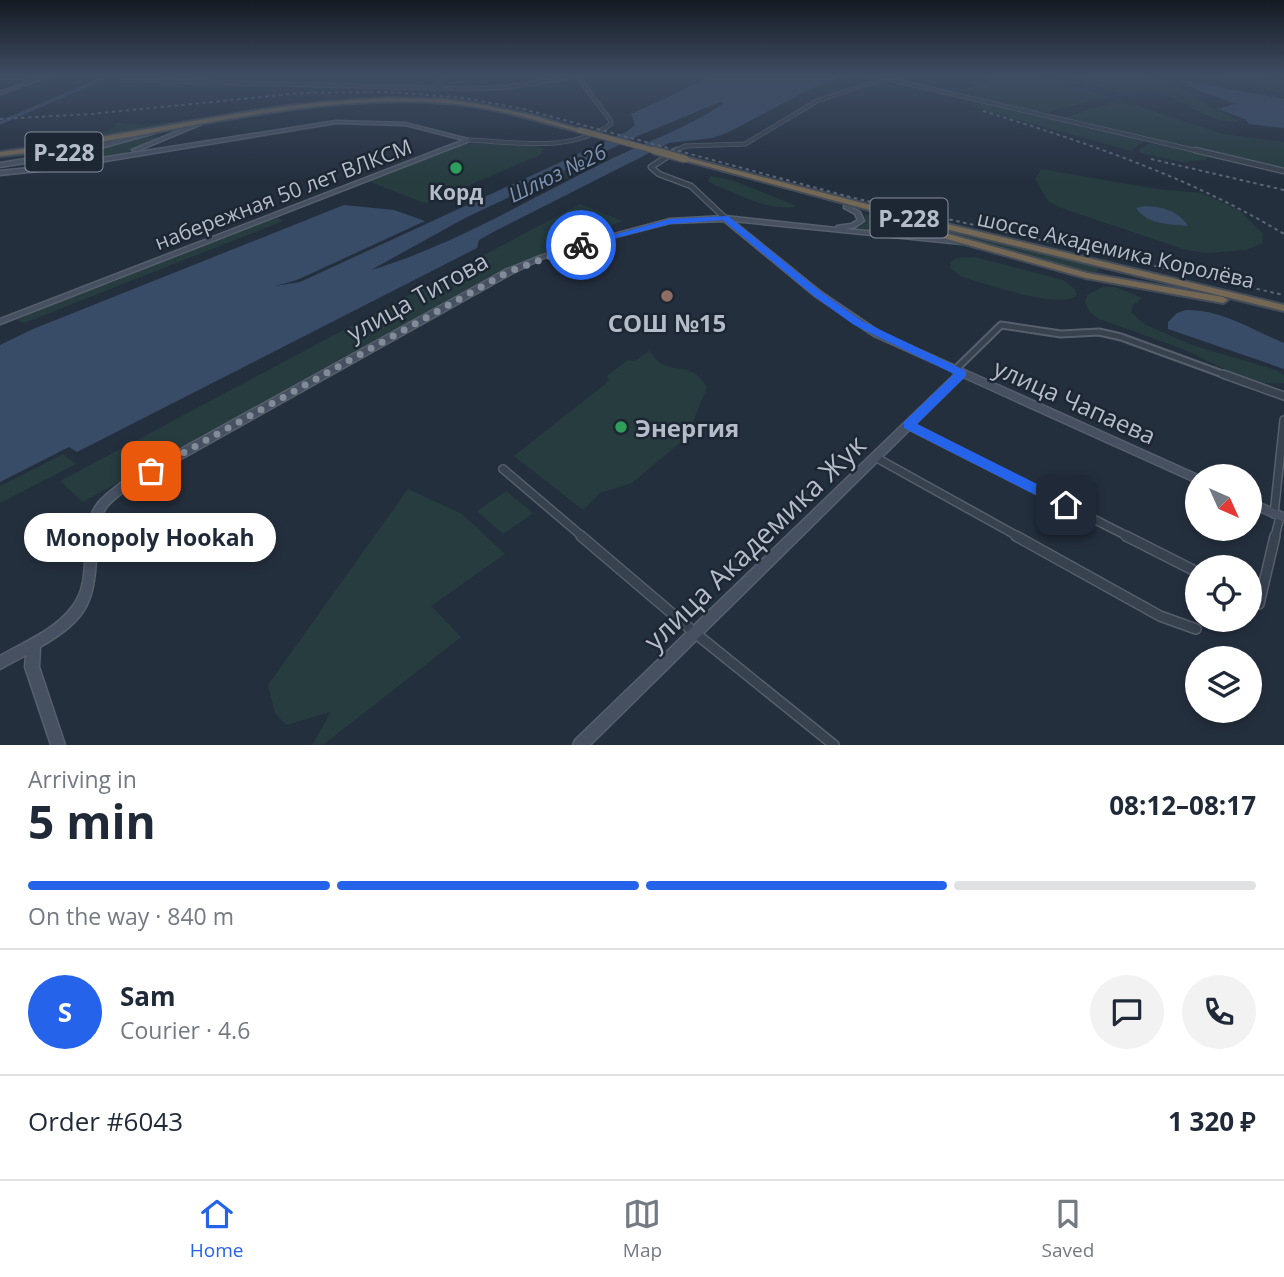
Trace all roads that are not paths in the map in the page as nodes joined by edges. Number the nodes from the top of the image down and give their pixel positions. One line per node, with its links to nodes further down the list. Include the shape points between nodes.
1 (276, 110): 6 (highway, Р-228, bridge)
2 (501, 110): 18 (highway, Р-228, bridge)
3 (603, 110): 10 (street, via 611,124 579,140)
4 (802, 110): 22 (street, via 745,144 685,146 652,164 659,174 691,186)
5 (1018, 110): 19 (street)
6 (207, 121): 7 (highway, Р-228); 8 (street)
7 (146, 134): 8 (street, via 163,136); 9 (highway, Р-228); 13 (highway, Р-228)
8 (160, 139): 11 (street)
9 (127, 140): 13 (highway, Р-228, via 69,152); 14 (street)
10 (469, 140): 12 (street, набережная 50 лет ВЛКСМ, via 405,124 347,122); 30 (street, набережная 50 лет ВЛКСМ)
11 (138, 149): 12 (street); 15 (street)
12 (146, 152): 15 (street, набережная 50 лет ВЛКСМ)
13 (3, 157)
14 (55, 157): 16 (street); 17 (street, via 68,159)
15 (114, 158): 17 (street)
16 (0, 165)
17 (57, 167): 20 (street)
18 (725, 170): 21 (highway, шоссе Академика Королёва / Р-228); 27 (highway, шоссе Академика Королёва / Р-228)
19 (1284, 171)
20 (0, 173)
21 (846, 207): 23 (street, via 858,214 859,223 834,227); 26 (highway, шоссе Академика Королёва / Р-228)
22 (725, 218): 23 (street, улица Титова); 25 (street, улица Чапаева); 44 (street, улица Титова, via 654,225 524,264 127,484 99,511 82,602 68,620)
23 (743, 219): 24 (street, улица Титова)
24 (758, 222): 25 (street, via 746,226); 26 (street, улица Титова, via 930,237)
25 (744, 234): 31 (street, улица Чапаева, via 858,323)
26 (987, 248): 28 (highway, шоссе Академика Королёва / Р-228)
27 (1094, 262): 28 (highway, via 1104,272); 29 (highway, шоссе Академика Королёва / Р-228)
28 (1086, 275): 29 (highway, шоссе Академика Королёва / Р-228)
29 (1284, 309)
30 (0, 321)
31 (959, 372): 32 (street, via 1001,325 1062,334 1109,333); 34 (street, улица Академика Жук); 37 (street, улица Чапаева)
32 (1284, 396)
33 (1284, 420): 39 (street)
34 (908, 425): 35 (street, улица Академика Жук); 40 (street)
35 (875, 457): 42 (street, via 1160,616); 43 (street, улица Академика Жук)
36 (503, 469): 43 (street)
37 (1185, 474)
38 (1262, 508): 39 (street)
39 (1279, 516): 41 (street)
40 (1185, 566)
41 (1262, 591)
42 (1185, 625)
43 (695, 633): 47 (street, улица Академика Жук); 48 (street)
44 (34, 643): 45 (street, улица Титова); 46 (street, via 32,667)
45 (0, 663)
46 (58, 745)
47 (580, 745)
48 (834, 745)

